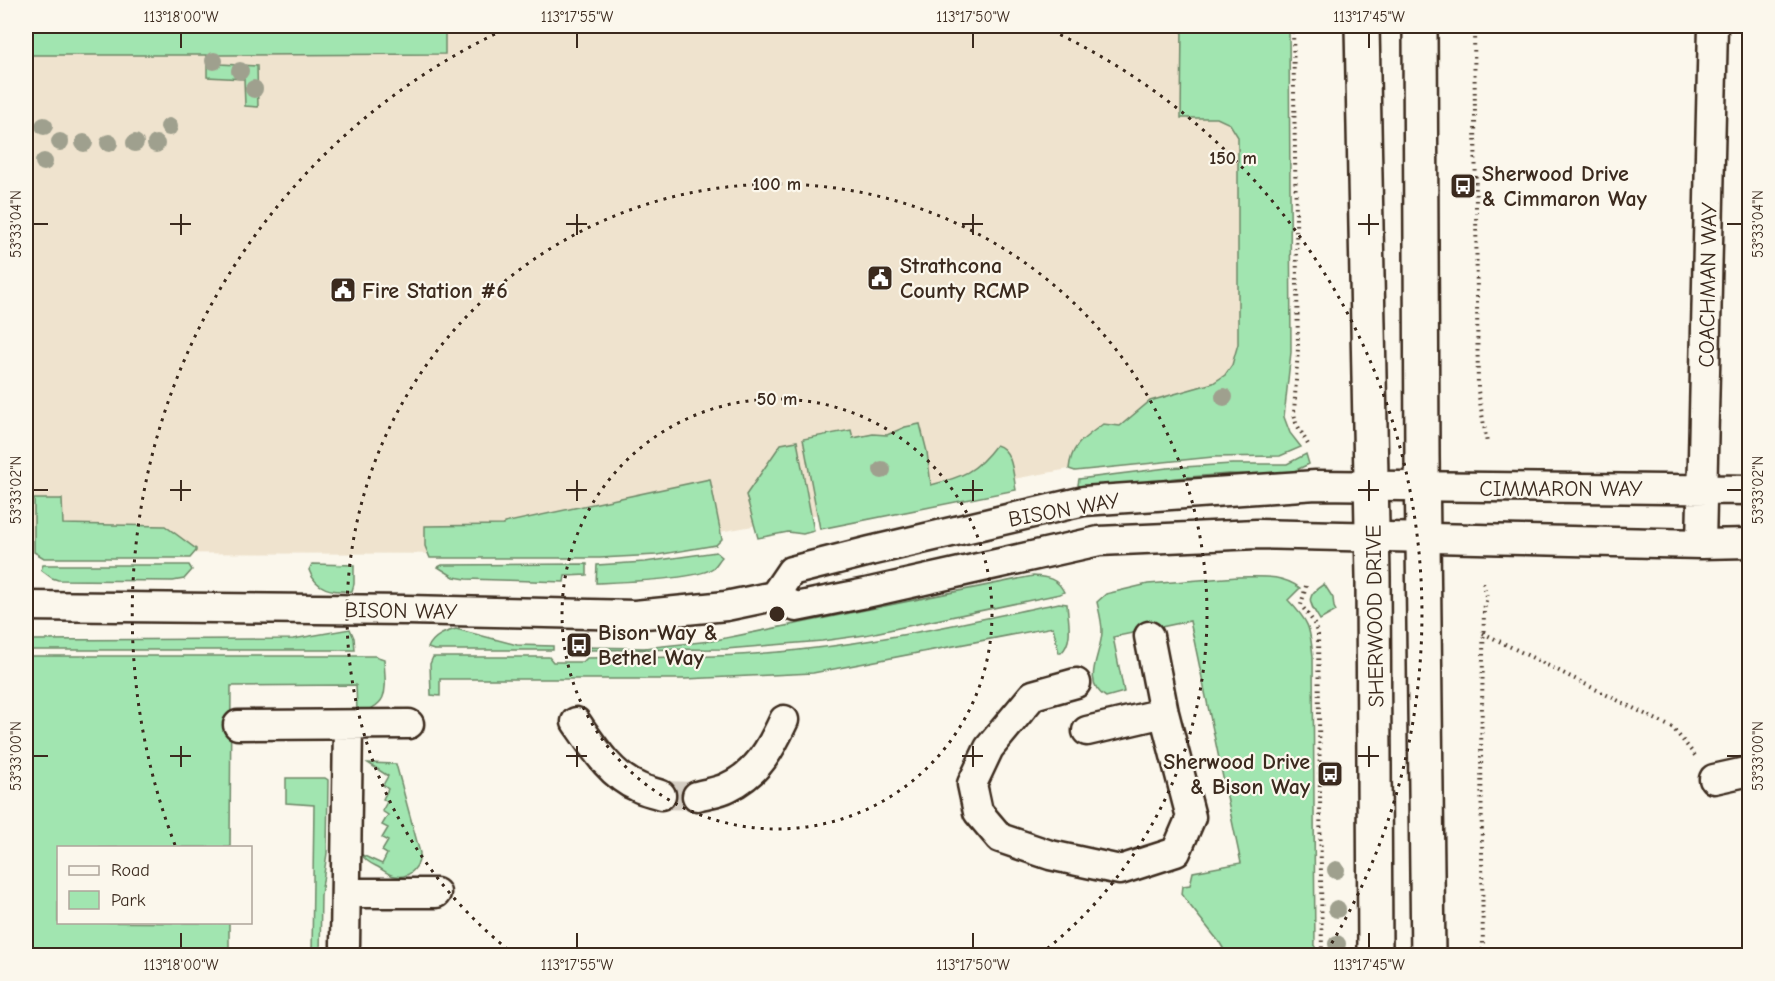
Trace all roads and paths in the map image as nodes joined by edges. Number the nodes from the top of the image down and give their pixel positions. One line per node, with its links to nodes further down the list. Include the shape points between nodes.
1 (1293, 26): 7 (path, via 1298,348 1294,413)
2 (1362, 26): 8 (main road, SHERWOOD DRIVE)
3 (1420, 26): 9 (main road)
4 (1474, 26): 6 (path, via 1478,391)
5 (1713, 26): 10 (street, COACHMAN WAY)
6 (1487, 443)
7 (1310, 448)
8 (1372, 486): 9 (street, CIMMARON WAY); 12 (main road, SHERWOOD DRIVE); 18 (street, BISON WAY, via 1316,485 1084,501 791,571)
9 (1422, 487): 10 (street, CIMMARON WAY); 13 (main road)
10 (1702, 489): 11 (street, CIMMARON WAY); 15 (street, COACHMAN WAY)
11 (1749, 490)
12 (1373, 536): 13 (street); 18 (street, BISON WAY, via 1257,534 1099,541 796,607); 38 (main road, SHERWOOD DRIVE)
13 (1423, 538): 15 (street); 39 (main road)
14 (1749, 543): 15 (street)
15 (1701, 544)
16 (1483, 583): 20 (path, via 1487,596)
17 (1306, 586): 37 (path, via 1301,605 1318,635)
18 (774, 596): 19 (street, BISON WAY, via 726,606 635,615)
19 (26, 606)
20 (1483, 633): 31 (path, via 1674,728); 40 (path)
21 (1149, 636): 23 (street)
22 (1076, 683): 23 (street, via 1033,695 984,757 972,784 978,812 1000,838 1050,855 1120,870 1176,852 1191,817)
23 (1164, 713): 29 (street)
24 (784, 720): 33 (street, via 772,746 754,770 728,787)
25 (576, 722): 32 (street, via 612,769 637,787)
26 (409, 724): 28 (street)
27 (238, 725): 28 (street)
28 (348, 725): 34 (street)
29 (1087, 731)
30 (1749, 771): 31 (street)
31 (1714, 779)
32 (661, 795)
33 (697, 796)
34 (346, 893): 35 (street); 36 (street)
35 (436, 893)
36 (345, 945)
37 (1322, 956)
38 (1375, 956)
39 (1428, 956)
40 (1483, 956)

